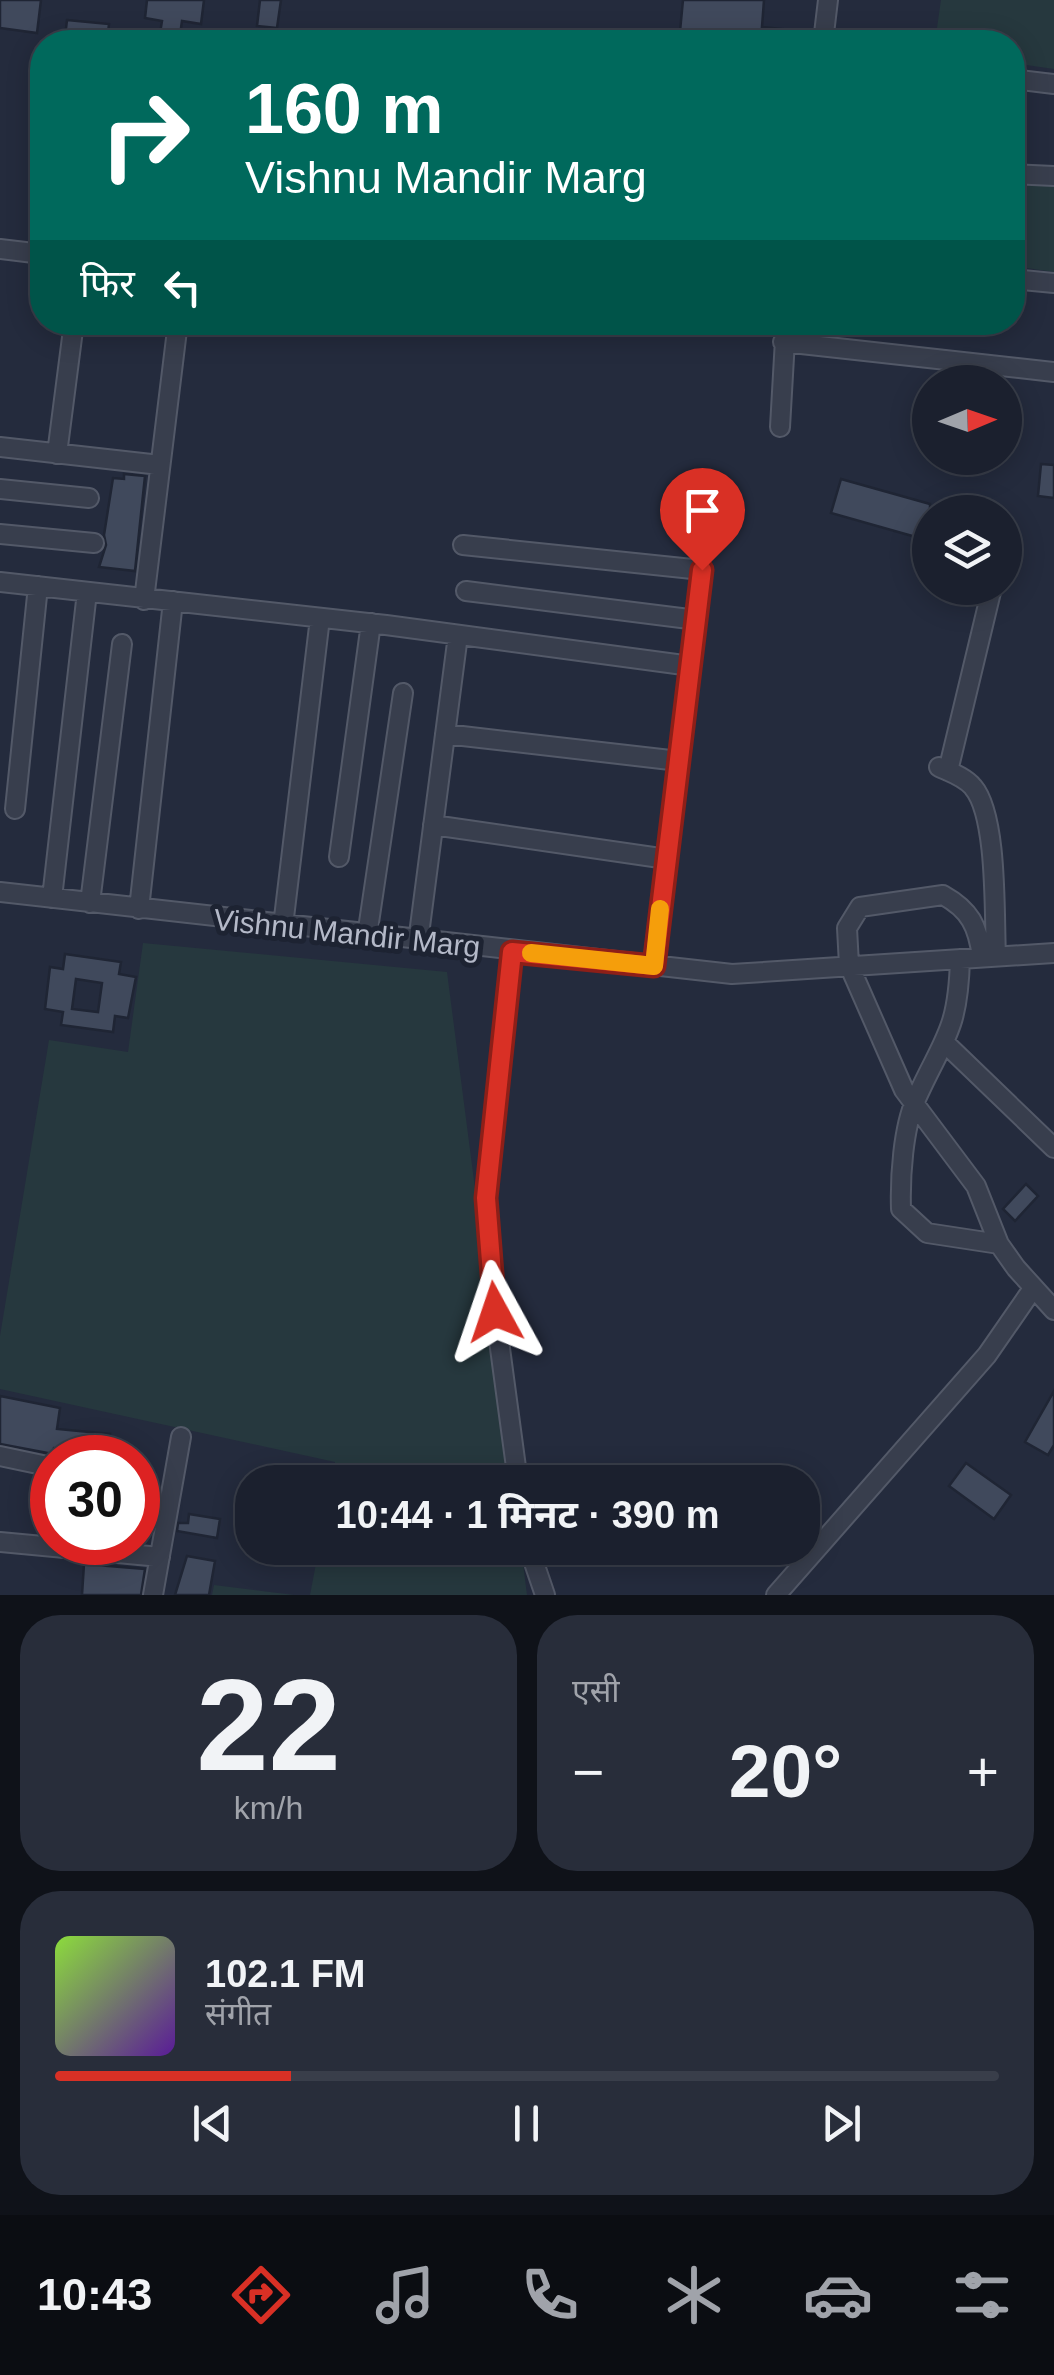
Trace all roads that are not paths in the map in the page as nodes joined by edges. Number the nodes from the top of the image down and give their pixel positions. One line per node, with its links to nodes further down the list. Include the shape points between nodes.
1 (828, 0): 2 (street)
2 (824, 30)
3 (1025, 81): 4 (street)
4 (1054, 84)
5 (1025, 175): 6 (street)
6 (1054, 176)
7 (0, 248): 8 (street)
8 (30, 252)
9 (1025, 280): 10 (street)
10 (1054, 283)
11 (72, 335): 18 (street)
12 (176, 335): 19 (street)
13 (785, 335): 16 (street)
14 (805, 335): 15 (street)
15 (1054, 372)
16 (780, 427)
17 (0, 447): 18 (street)
18 (57, 454): 19 (street)
19 (160, 464): 29 (street)
20 (0, 489): 21 (street)
21 (89, 498)
22 (0, 534): 23 (street)
23 (94, 543)
24 (462, 545): 33 (street, via 702,570)
25 (0, 582): 26 (street)
26 (38, 586): 28 (street); 41 (street)
27 (466, 591): 33 (street)
28 (87, 592): 29 (street); 46 (street)
29 (144, 600): 30 (street)
30 (173, 601): 32 (street); 48 (street)
31 (987, 605): 54 (street, via 944,769 974,788 982,804 990,847)
32 (320, 618): 34 (street); 49 (street)
33 (697, 620): 37 (street)
34 (370, 623): 35 (street); 43 (street)
35 (458, 634): 37 (street); 39 (street)
36 (122, 644): 47 (street)
37 (691, 666): 40 (street)
38 (403, 692): 50 (street)
39 (445, 734): 40 (street); 42 (street)
40 (679, 761): 44 (street)
41 (15, 809)
42 (433, 825): 44 (street); 51 (street)
43 (339, 857)
44 (667, 860): 57 (street)
45 (0, 892): 46 (street, Vishnu Mandir Marg)
46 (52, 898): 47 (street, Vishnu Mandir Marg)
47 (90, 903): 48 (street, Vishnu Mandir Marg)
48 (139, 909): 49 (street, Vishnu Mandir Marg)
49 (284, 926): 50 (street, Vishnu Mandir Marg)
50 (367, 936): 51 (street, Vishnu Mandir Marg)
51 (418, 942): 52 (street, Vishnu Mandir Marg)
52 (512, 952): 57 (street, Vishnu Mandir Marg); 67 (street, via 486,1198)
53 (1054, 953): 54 (street, Vishnu Mandir Marg)
54 (989, 957): 55 (street, Vishnu Mandir Marg); 56 (street, via 960,905 943,895 916,896 875,902 851,915)
55 (960, 958): 56 (street, Vishnu Mandir Marg); 58 (street, via 958,1009)
56 (849, 965): 57 (street, Vishnu Mandir Marg, via 732,974); 59 (street)
57 (654, 966)
58 (946, 1044): 59 (street); 60 (street)
59 (914, 1103): 61 (street, via 976,1186); 61 (street, via 901,1209 927,1233)
60 (1054, 1148)
61 (999, 1244): 62 (street)
62 (1032, 1290): 63 (street); 75 (street, via 987,1356)
63 (1054, 1310)
64 (181, 1437): 70 (street)
65 (0, 1456): 66 (street)
66 (30, 1462)
67 (516, 1465)
68 (30, 1541): 69 (street)
69 (0, 1542)
70 (160, 1557)
71 (159, 1565): 73 (street)
72 (535, 1565): 74 (street)
73 (153, 1595)
74 (545, 1595)
75 (776, 1595)

